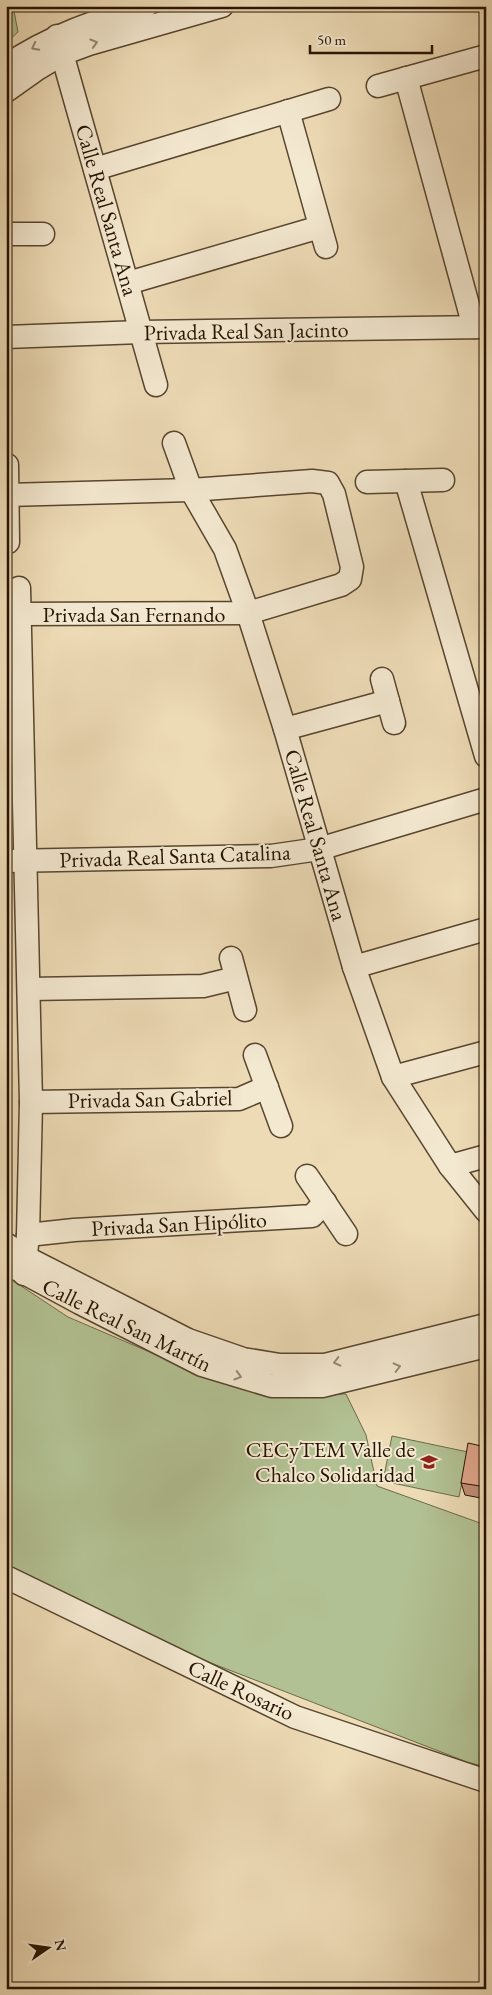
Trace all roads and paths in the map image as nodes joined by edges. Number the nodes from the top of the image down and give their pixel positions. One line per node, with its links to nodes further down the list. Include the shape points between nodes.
1 (146, 6): 3 (street, via 93,22)
2 (222, 6): 3 (street, one-way to 2, via 89,44)
3 (59, 45): 5 (street, one-way to 5, via 26,52); 8 (street, via 37,69); 11 (street, Calle Real Santa Ana)
4 (486, 56): 6 (street)
5 (6, 66)
6 (406, 78): 7 (street); 15 (street)
7 (378, 86)
8 (6, 91)
9 (329, 99): 10 (street)
10 (288, 111): 11 (street); 14 (street, via 323,237)
11 (95, 169): 14 (street, Calle Real Santa Ana)
12 (6, 234): 13 (street)
13 (42, 234)
14 (128, 283): 16 (street, Calle Real Santa Ana)
15 (480, 327): 16 (street, Privada Real San Jacinto)
16 (141, 332): 17 (street, Privada Real San Jacinto); 18 (street, Calle Real Santa Ana)
17 (6, 337)
18 (156, 385)
19 (174, 443): 24 (street, Calle Real Santa Ana)
20 (7, 465): 25 (street)
21 (443, 480): 22 (street)
22 (406, 481): 23 (street); 34 (street)
23 (367, 482)
24 (191, 490): 25 (street); 28 (street, Calle Real Santa Ana, via 224,549); 28 (street, Privada San Fernando, via 312,482 328,483 334,494 352,567 350,579)
25 (7, 495): 26 (street)
26 (8, 542)
27 (18, 588): 29 (street)
28 (248, 613): 29 (street, Privada San Fernando); 33 (street, Calle Real Santa Ana)
29 (20, 614): 37 (street)
30 (382, 678): 31 (street)
31 (388, 701): 32 (street); 33 (street)
32 (394, 723)
33 (285, 729): 36 (street, Calle Real Santa Ana)
34 (486, 756)
35 (486, 799): 36 (street, Privada Real Santa Catalina)
36 (319, 849): 37 (street, Privada Real Santa Catalina, via 271,856); 39 (street, Calle Real Santa Ana)
37 (16, 860): 40 (street)
38 (486, 928): 39 (street)
39 (354, 967): 44 (street, Calle Real Santa Ana)
40 (30, 989): 41 (street, via 203,986 234,968); 46 (street)
41 (245, 1010)
42 (486, 1052): 44 (street)
43 (255, 1055): 45 (street)
44 (393, 1077): 49 (street, Calle Real Santa Ana)
45 (267, 1088): 46 (street, Privada San Gabriel, via 239,1099); 47 (street)
46 (32, 1102): 55 (street)
47 (280, 1126)
48 (486, 1156): 49 (street)
49 (450, 1166): 52 (street, Calle Real Santa Ana)
50 (307, 1176): 51 (street)
51 (325, 1202): 53 (street); 55 (street, Privada San Hipólito, via 312,1216 74,1230)
52 (486, 1211)
53 (346, 1234)
54 (6, 1244): 55 (street, Calle Real San Martín)
55 (21, 1257): 56 (street, Calle Real San Martín, one-way to 55, via 325,1365 280,1365 243,1359 188,1340); 57 (street, Calle Real San Martín, one-way to 57, via 202,1365 272,1386 322,1386)
56 (486, 1325)
57 (486, 1346)
58 (6, 1577): 59 (street, Calle Rosario, via 295,1717)
59 (486, 1781)

